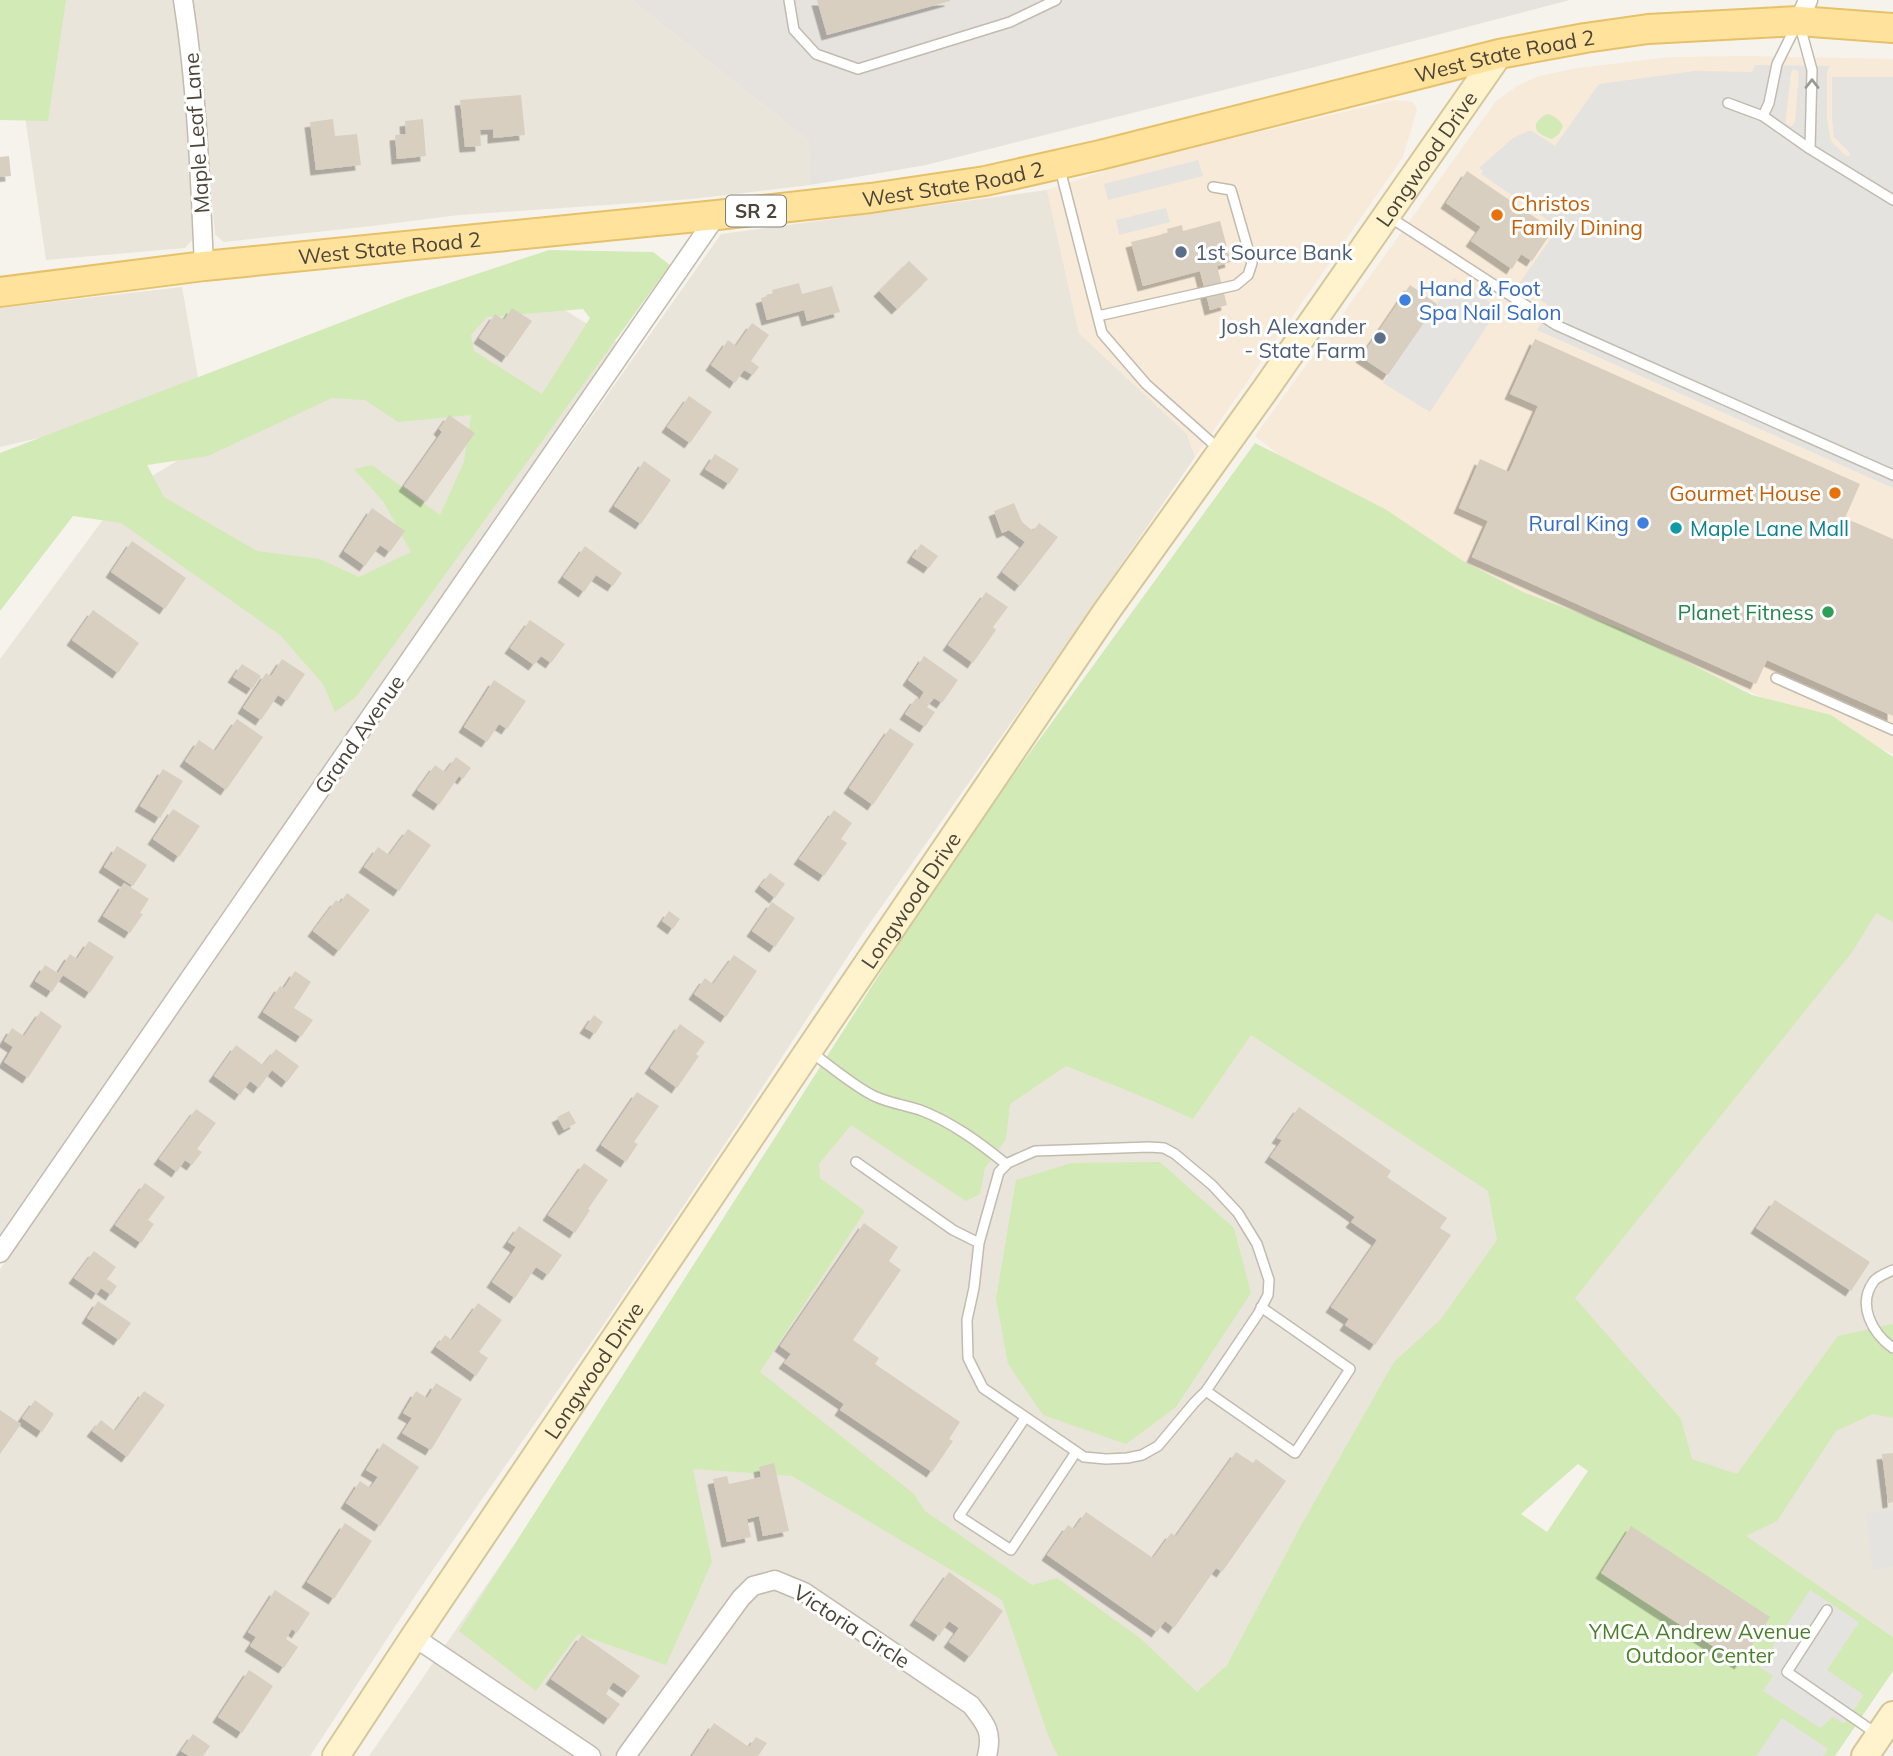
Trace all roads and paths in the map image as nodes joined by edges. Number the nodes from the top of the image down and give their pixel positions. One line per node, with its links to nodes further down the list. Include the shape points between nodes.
1 (183, 0): 15 (street, Maple Leaf Lane, via 199,154)
2 (789, 0): 3 (lane, via 794,30 816,54 858,69 1010,22)
3 (1056, 0)
4 (1804, 11): 5 (main road, West State Road 2 / SR 2); 6 (main road, West State Road 2 / SR 2, via 1648,29); 8 (lane, via 1777,64); 9 (lane, one-way to 4, via 1812,71)
5 (1893, 27)
6 (1499, 54): 10 (main road, West State Road 2 / SR 2); 14 (main road, Longwood Drive)
7 (1728, 103): 8 (lane)
8 (1763, 116): 9 (lane)
9 (1810, 149): 12 (lane)
10 (1059, 164): 13 (main road, West State Road 2 / SR 2, via 972,183); 17 (lane)
11 (1213, 187): 17 (lane, via 1231,190 1252,263 1248,275 1236,285)
12 (1893, 200)
13 (717, 215): 15 (main road, West State Road 2 / SR 2); 26 (street, Grand Avenue)
14 (1387, 215): 18 (main road, Longwood Drive); 19 (lane, via 1556,325)
15 (204, 266): 16 (main road, West State Road 2 / SR 2)
16 (0, 292)
17 (1098, 316): 18 (lane, via 1102,333 1146,384)
18 (1221, 451): 22 (main road, Longwood Drive, via 1106,612)
19 (1893, 475)
20 (1776, 678): 21 (lane)
21 (1893, 730)
22 (809, 1050): 24 (lane, via 872,1095 938,1118); 34 (main road, Longwood Drive)
23 (856, 1162): 25 (lane)
24 (1006, 1164): 25 (lane, via 999,1172); 28 (lane, via 1035,1151 1149,1147 1175,1154 1238,1213 1257,1244 1269,1280)
25 (979, 1243): 31 (lane, via 967,1320 968,1358 984,1388)
26 (0, 1252)
27 (1893, 1270): 29 (lane, via 1875,1280 1867,1298 1867,1317)
28 (1261, 1307): 30 (lane); 30 (lane, via 1350,1369 1295,1453)
29 (1893, 1348)
30 (1206, 1391): 32 (lane, via 1158,1446 1142,1455 1106,1459)
31 (1025, 1418): 32 (lane); 32 (lane, via 959,1516 1011,1550)
32 (1076, 1452)
33 (1827, 1610): 35 (lane, via 1787,1672)
34 (414, 1637): 36 (main road, Longwood Drive); 37 (street)
35 (1879, 1736)
36 (336, 1756)
37 (591, 1756)
38 (626, 1756): 39 (street, Victoria Circle, via 741,1598 753,1586 775,1580 804,1592 971,1705 985,1722 991,1740)
39 (987, 1756)

